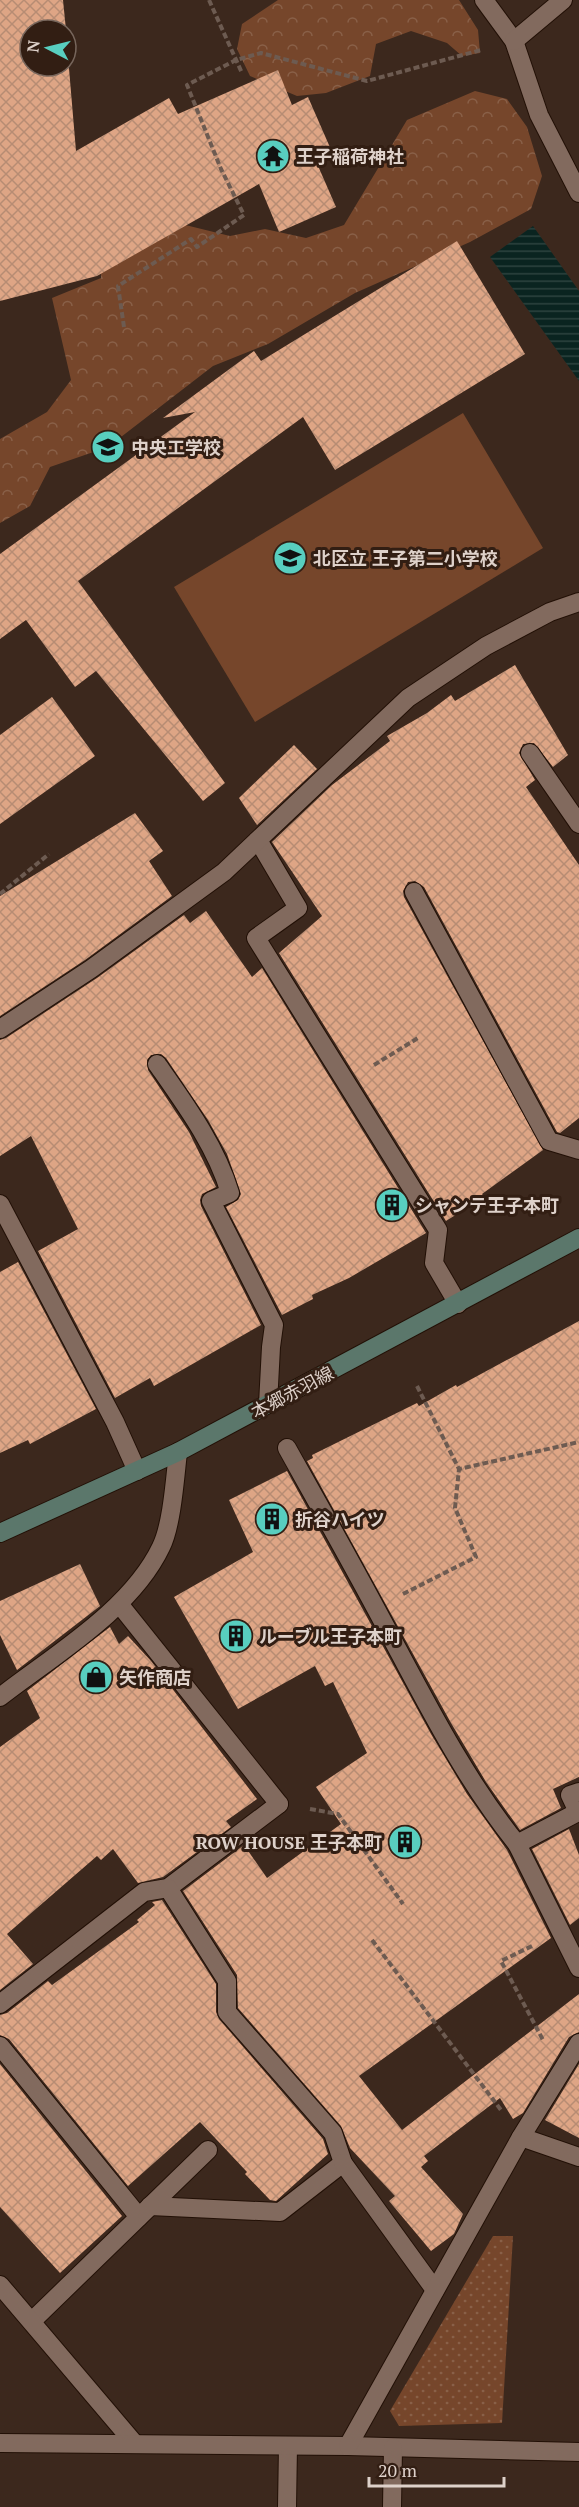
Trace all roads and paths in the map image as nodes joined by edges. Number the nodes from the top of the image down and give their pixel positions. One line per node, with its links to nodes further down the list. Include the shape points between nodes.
1 (209, 0): 5 (path)
2 (484, 0): 4 (street)
3 (563, 0): 4 (street)
4 (514, 41): 5 (path, via 367,81 261,53); 7 (street, via 539,115)
5 (236, 60): 6 (path); 8 (path, via 188,85 221,169 244,214 197,247 191,239 118,286)
6 (242, 73)
7 (579, 193)
8 (124, 327)
9 (579, 602): 12 (street, via 550,612 486,646 408,698)
10 (530, 753): 11 (street)
11 (579, 824)
12 (258, 840): 16 (street, via 224,872 91,969); 19 (street, via 298,908 256,938)
13 (49, 854): 15 (path)
14 (414, 892): 20 (street, via 549,1141)
15 (0, 894)
16 (0, 1029)
17 (418, 1038): 19 (path)
18 (157, 1064): 26 (street, via 185,1103 223,1171 230,1193 210,1201 274,1325)
19 (345, 1082): 24 (street, via 438,1230 434,1263)
20 (579, 1150)
21 (0, 1204): 22 (street)
22 (4, 1223): 31 (street, via 115,1422)
23 (579, 1238): 24 (main road, 本郷赤羽線)
24 (458, 1304): 26 (main road, 本郷赤羽線)
25 (417, 1386): 30 (path)
26 (268, 1404): 29 (main road, 本郷赤羽線)
27 (579, 1442): 30 (path)
28 (287, 1448): 34 (street)
29 (178, 1452): 31 (main road, 本郷赤羽線); 33 (street, via 162,1546)
30 (459, 1469): 34 (path, via 455,1508 476,1557)
31 (137, 1471): 32 (main road, 本郷赤羽線)
32 (0, 1533)
33 (120, 1605): 35 (street); 37 (street)
34 (376, 1607): 39 (street, via 424,1702)
35 (0, 1697)
36 (579, 1792): 38 (street, via 570,1795)
37 (279, 1804): 40 (street); 41 (path, via 338,1814)
38 (578, 1812): 39 (street)
39 (517, 1844): 42 (street)
40 (168, 1888): 45 (street, via 144,1892); 52 (street, via 227,1981 227,2012 333,2133)
41 (403, 1904)
42 (561, 1932): 44 (street); 48 (path, via 501,1961)
43 (372, 1940): 49 (path)
44 (579, 1968)
45 (0, 2004)
46 (579, 2043): 48 (street)
47 (0, 2046): 53 (street)
48 (560, 2073): 49 (street)
49 (521, 2137): 51 (street); 55 (street)
50 (208, 2150): 53 (street)
51 (579, 2157)
52 (343, 2163): 53 (street, via 280,2212); 55 (street)
53 (145, 2211): 56 (street)
54 (0, 2284): 56 (street)
55 (435, 2290): 60 (street)
56 (32, 2321): 58 (street)
57 (0, 2443): 58 (street)
58 (135, 2444): 59 (street)
59 (288, 2446): 60 (street); 63 (street)
60 (348, 2446): 61 (street)
61 (393, 2448): 62 (street); 64 (street)
62 (579, 2452)
63 (287, 2507)
64 (392, 2507)

